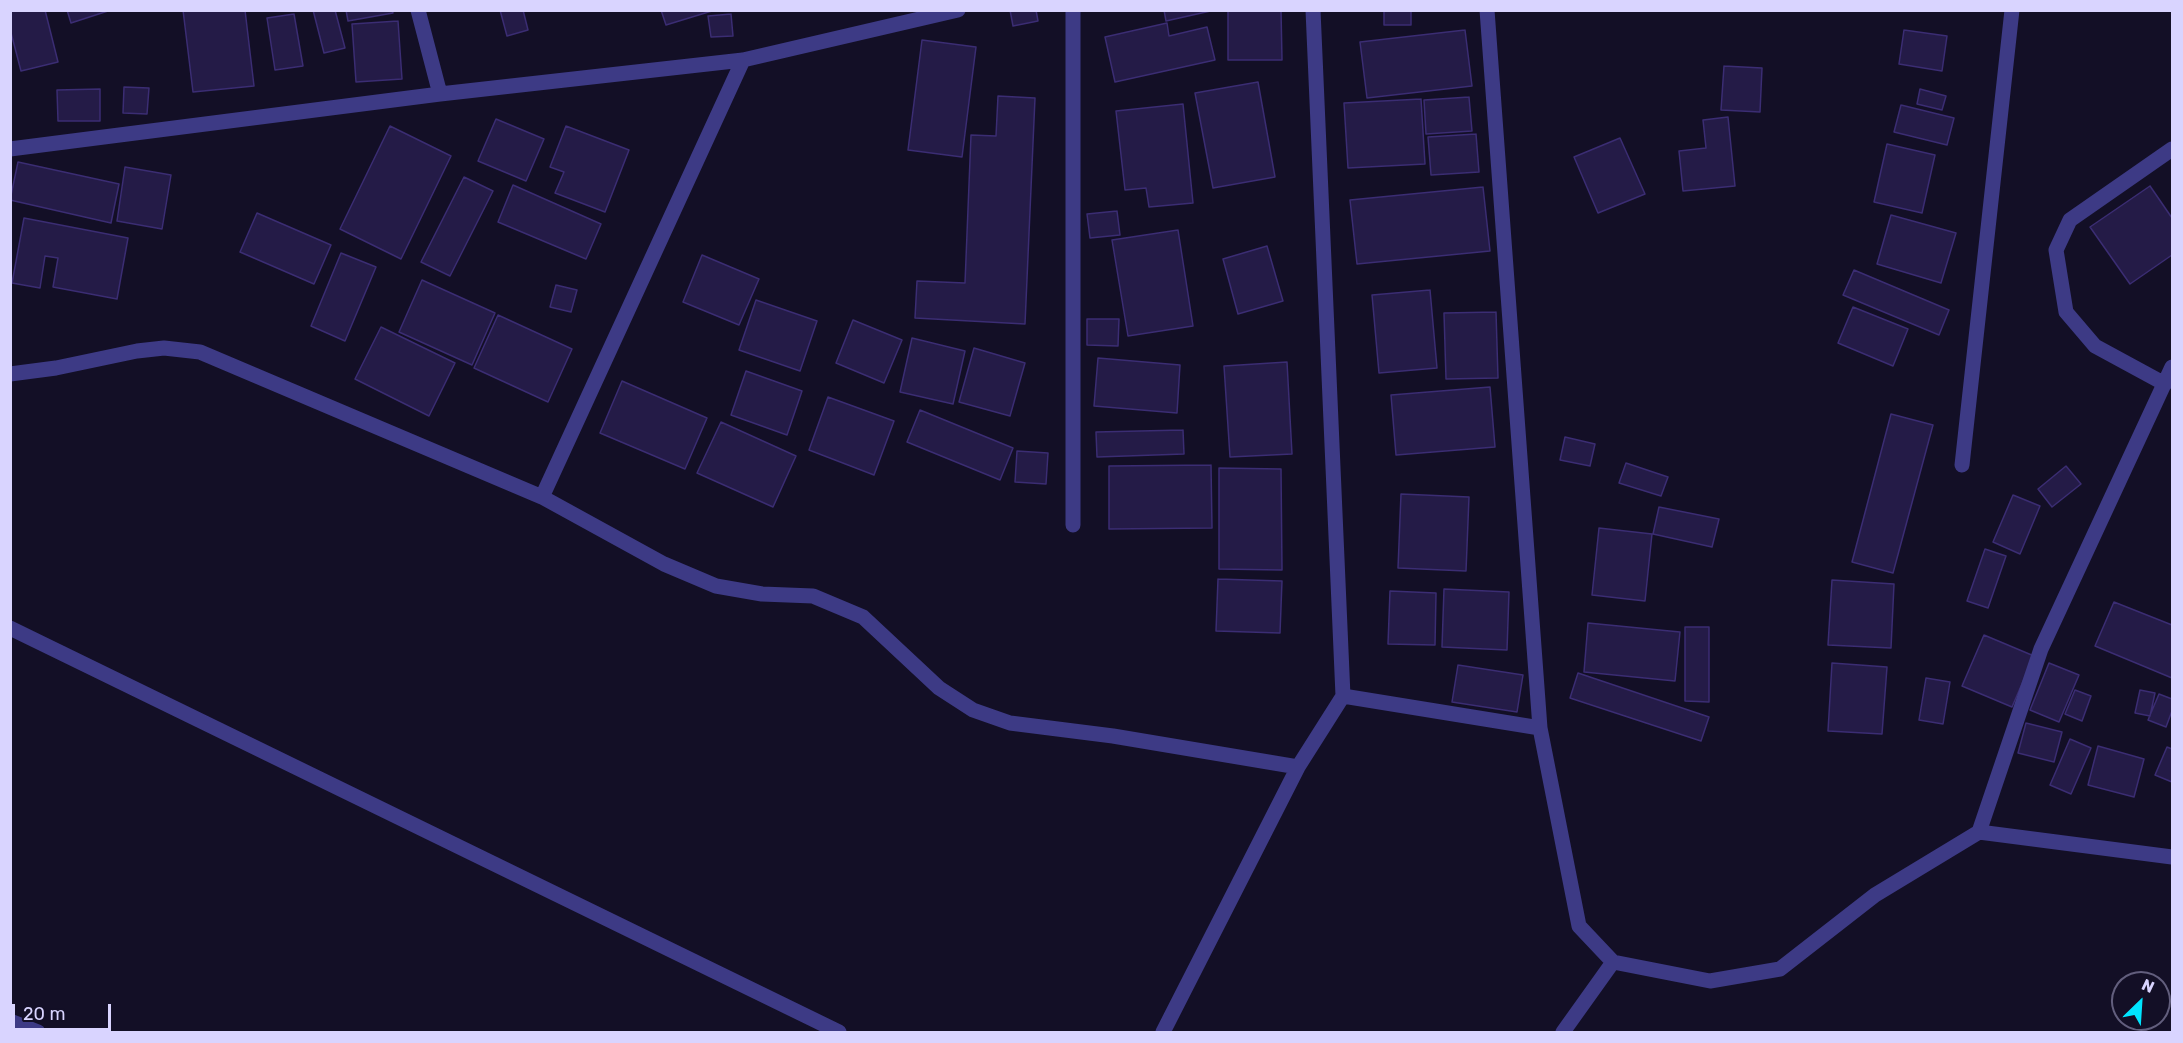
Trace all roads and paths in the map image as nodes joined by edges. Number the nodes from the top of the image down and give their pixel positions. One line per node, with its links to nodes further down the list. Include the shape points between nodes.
1 (418, 10): 8 (street)
2 (958, 10): 7 (street)
3 (1073, 10): 16 (street)
4 (1313, 10): 18 (street)
5 (1487, 10): 19 (street)
6 (2012, 10): 14 (street)
7 (743, 60): 8 (street); 15 (street)
8 (440, 94): 9 (street)
9 (10, 149)
10 (2172, 149): 13 (street, via 2070,220 2056,250 2066,312 2095,346)
11 (2172, 367): 13 (street)
12 (10, 374): 15 (street, via 137,351 164,348 200,352)
13 (2165, 384): 21 (street, via 2041,649)
14 (1962, 465)
15 (542, 497): 20 (street, via 664,564 716,586 762,594 813,596 863,617 939,688 974,710 1010,723)
16 (1073, 525)
17 (10, 628): 26 (street)
18 (1343, 696): 19 (street); 20 (street)
19 (1540, 728): 23 (street, via 1579,926)
20 (1298, 767): 27 (street)
21 (1979, 832): 22 (street); 23 (street, via 1875,895 1780,969 1710,981)
22 (2172, 857)
23 (1613, 962): 28 (street)
24 (10, 1021): 25 (street)
25 (35, 1032)
26 (839, 1032)
27 (1163, 1032)
28 (1563, 1032)

